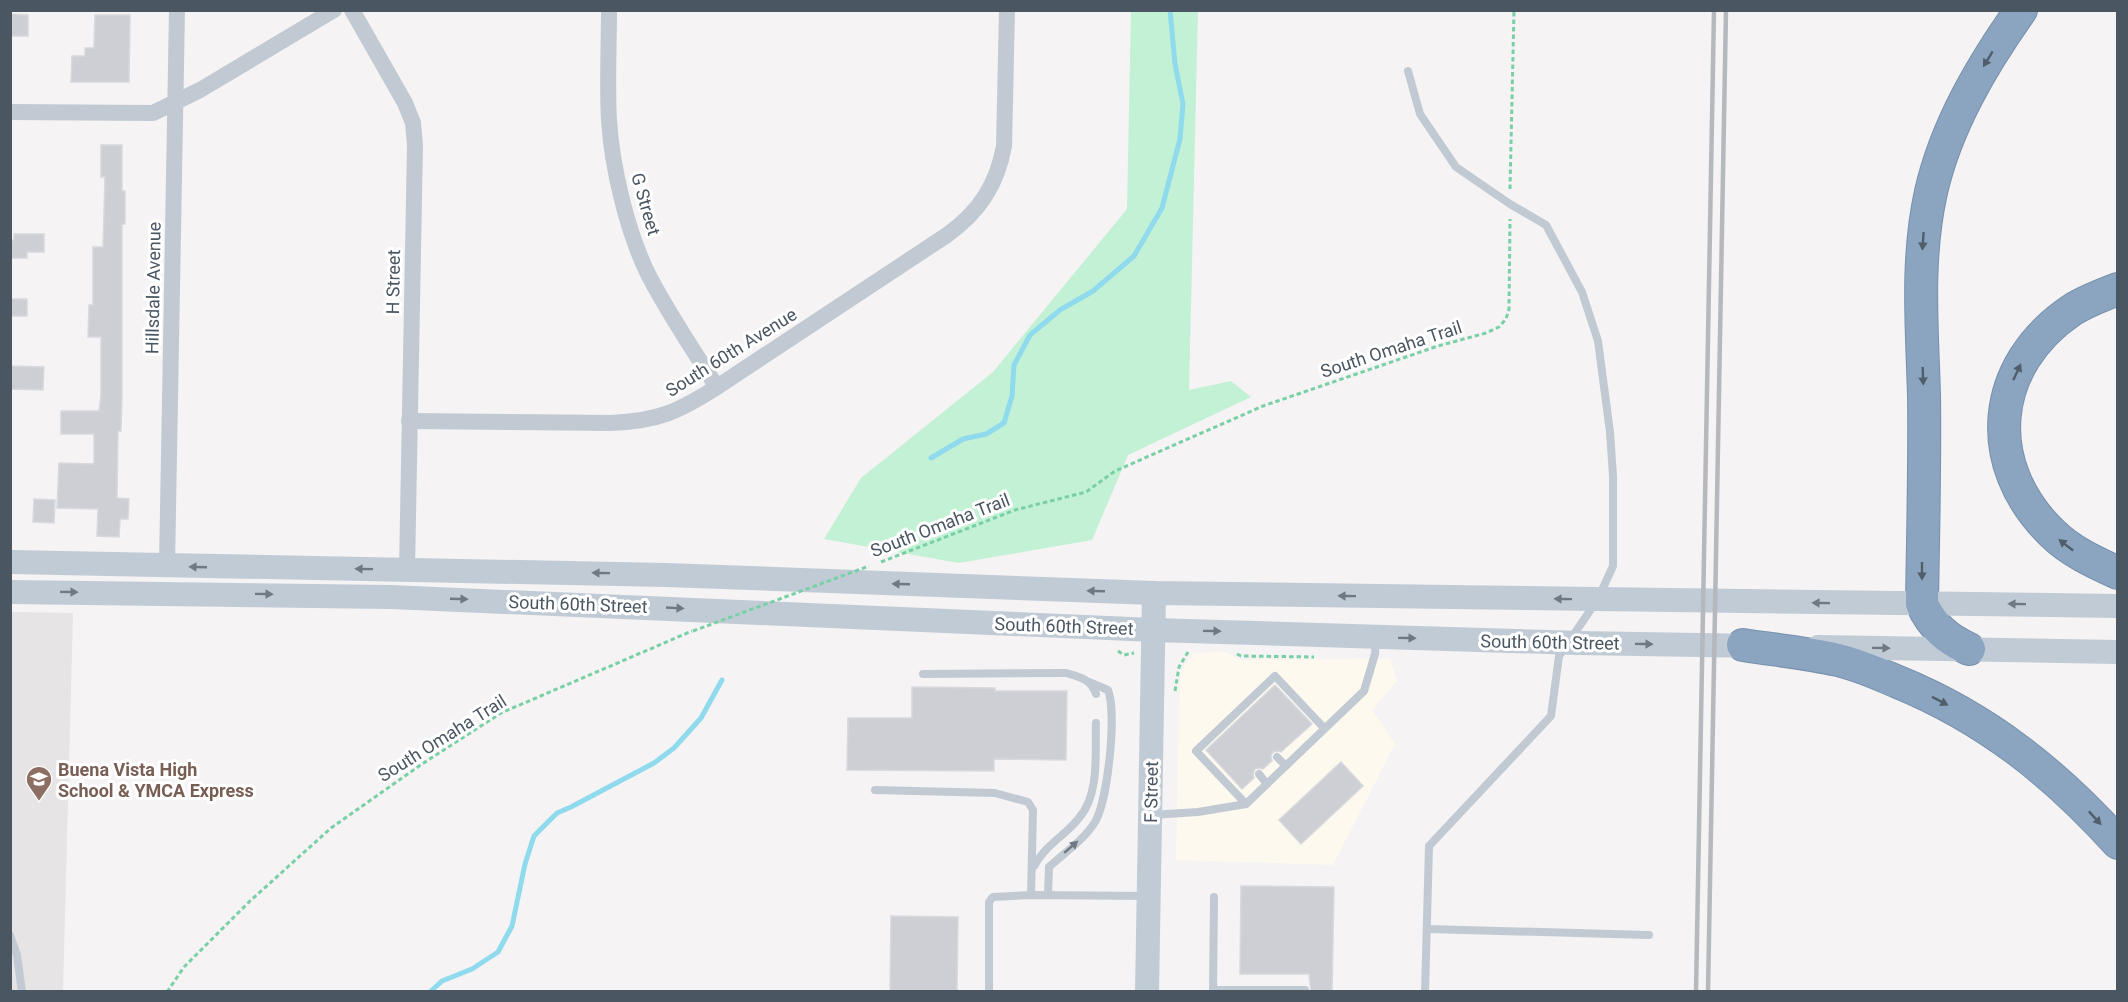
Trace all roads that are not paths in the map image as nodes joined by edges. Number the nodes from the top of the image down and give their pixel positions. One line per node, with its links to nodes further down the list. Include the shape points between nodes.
1 (177, 10): 8 (street, Hillsdale Avenue)
2 (334, 10): 8 (street)
3 (352, 10): 12 (street, H Street, via 413,123)
4 (609, 10): 11 (street, G Street, via 613,157 635,241 667,308)
5 (1007, 10): 11 (street, South 60th Avenue, via 1004,146 991,188 970,217)
6 (2021, 10): 20 (highway, one-way to 20, via 1998,43 1956,120 1934,180 1924,231)
7 (1408, 70): 19 (lane, via 1420,114 1456,167 1546,225 1582,292 1598,340 1613,476 1613,566)
8 (175, 102): 9 (street, via 153,113); 14 (street, Hillsdale Avenue)
9 (10, 112)
10 (2118, 289): 16 (highway, one-way to 10, via 2074,551 2041,521 2011,470 2004,422 2017,370 2033,345 2073,310)
11 (717, 387): 12 (street, South 60th Avenue, via 675,412 638,422)
12 (409, 420): 15 (street, H Street)
13 (10, 562): 14 (main road, South 60th Street)
14 (167, 566): 15 (main road, South 60th Street, one-way to 14)
15 (407, 570): 18 (main road, South 60th Street, one-way to 15)
16 (2118, 573)
17 (10, 592): 22 (main road, South 60th Street, one-way to 22, via 503,601)
18 (1154, 593): 19 (main road, South 60th Street, one-way to 18); 22 (main road, F Street)
19 (1598, 599): 20 (main road, South 60th Street, one-way to 19); 24 (lane)
20 (1922, 604): 21 (main road, South 60th Street, one-way to 20); 26 (highway, via 1944,636)
21 (2118, 606)
22 (1154, 630): 23 (main road, South 60th Street, one-way to 23); 41 (main road, F Street)
23 (1376, 638): 24 (main road, South 60th Street, one-way to 24); 32 (lane, via 1364,691)
24 (1567, 643): 25 (main road, South 60th Street, one-way to 25); 48 (lane, via 1559,656 1551,716 1429,846)
25 (1743, 645): 26 (main road, South 60th Street, one-way to 26); 42 (highway, one-way to 42, via 1840,661 1875,672 1948,705 2024,753 2090,812)
26 (1969, 649): 27 (main road, South 60th Street)
27 (2118, 652)
28 (923, 674): 29 (lane, via 1065,673)
29 (1089, 682): 30 (lane); 45 (lane, one-way to 29, via 1049,867 1095,823 1102,807 1112,700 1108,690)
30 (1096, 694)
31 (1096, 723): 43 (lane, via 1089,804 1079,819 1042,852)
32 (1324, 728): 34 (lane); 40 (lane, via 1275,676 1196,751)
33 (1298, 737): 34 (lane)
34 (1306, 746): 36 (lane)
35 (1277, 757): 36 (lane)
36 (1286, 766): 38 (lane)
37 (1258, 774): 38 (lane)
38 (1267, 784): 40 (lane)
39 (875, 790): 43 (lane, via 995,793 1029,802 1034,810)
40 (1246, 804): 41 (lane)
41 (1150, 815): 46 (main road, F Street)
42 (2118, 843)
43 (1032, 869): 44 (lane)
44 (1031, 895): 45 (lane); 54 (lane, via 993,897 989,902)
45 (1048, 895): 46 (lane)
46 (1149, 896): 55 (main road, F Street)
47 (1214, 897): 52 (lane)
48 (1427, 929): 50 (lane); 56 (lane)
49 (10, 935): 53 (lane)
50 (1649, 935)
51 (1305, 990): 52 (lane)
52 (1213, 991)
53 (22, 992)
54 (989, 992)
55 (1147, 992)
56 (1425, 992)

